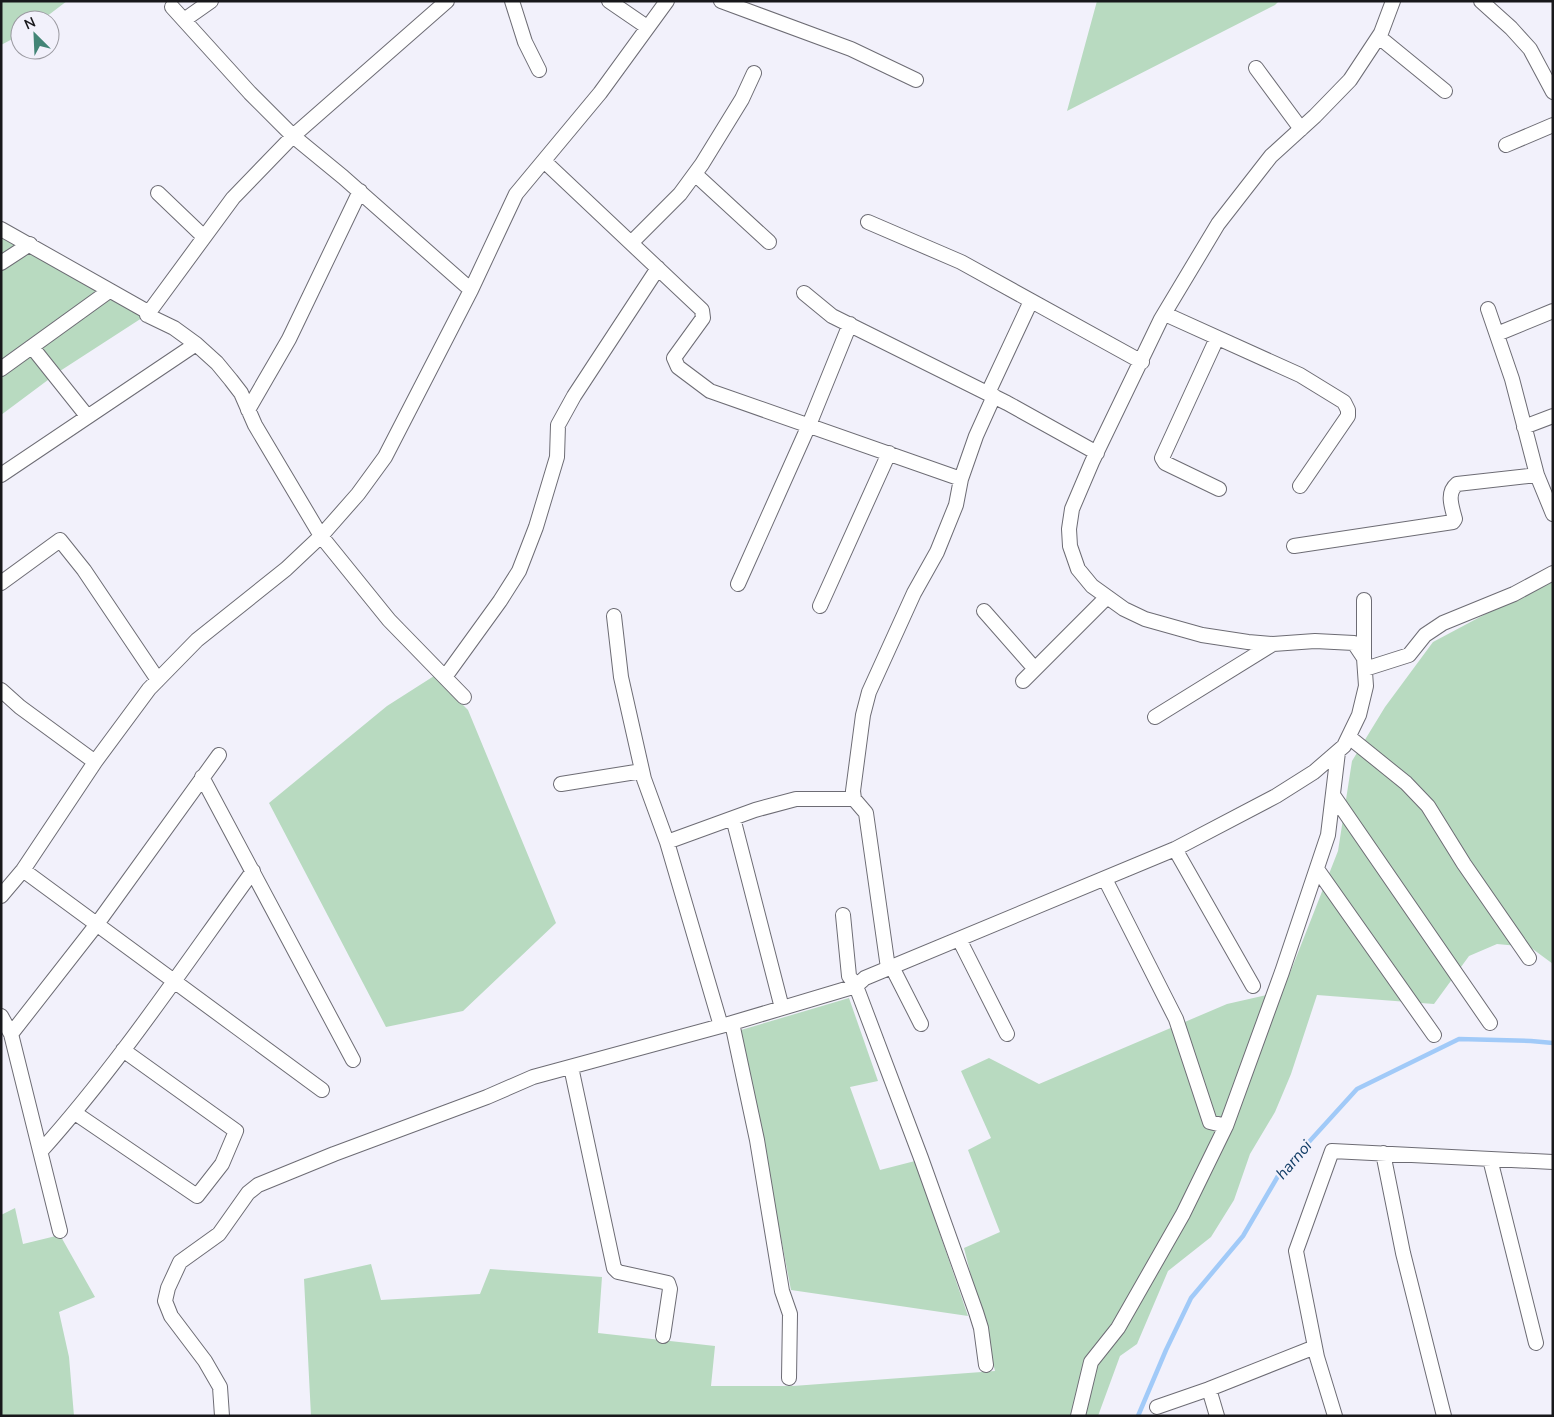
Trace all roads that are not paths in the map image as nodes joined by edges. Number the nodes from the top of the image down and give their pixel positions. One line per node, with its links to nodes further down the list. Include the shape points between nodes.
1 (211, 1): 10 (street)
2 (447, 1): 21 (street)
3 (512, 1): 14 (street, via 525,42)
4 (609, 1): 11 (street)
5 (667, 1): 11 (street)
6 (721, 1): 16 (street, via 851,49)
7 (1393, 1): 12 (street)
8 (1481, 1): 18 (street, via 1530,49)
9 (172, 7): 10 (street)
10 (184, 20): 21 (street)
11 (647, 27): 23 (street, via 600,93)
12 (1379, 36): 17 (street); 20 (street, via 1350,80)
13 (1256, 68): 20 (street)
14 (539, 70)
15 (754, 72): 24 (street, via 742,99)
16 (916, 80)
17 (1444, 91)
18 (1553, 92)
19 (1553, 125): 22 (street)
20 (1301, 129): 41 (street, via 1271,156 1218,224)
21 (293, 136): 25 (street); 29 (street, via 233,198)
22 (1506, 145)
23 (544, 161): 31 (street); 35 (street, via 516,194)
24 (695, 174): 30 (street); 31 (street, via 680,194)
25 (360, 192): 35 (street); 51 (street, via 289,339)
26 (158, 193): 29 (street)
27 (868, 222): 38 (street, via 961,262)
28 (1, 229): 32 (street)
29 (204, 237): 42 (street)
30 (769, 242)
31 (631, 243): 34 (street)
32 (30, 244): 33 (street); 36 (street)
33 (1, 263)
34 (658, 268): 54 (street, via 702,310 703,318 674,358 678,367 710,391); 77 (street, via 558,425 557,457 519,571)
35 (470, 290): 64 (street, via 384,457 358,494)
36 (110, 291): 42 (street, via 148,312); 47 (street)
37 (804, 293): 43 (street, via 832,316)
38 (1031, 300): 48 (street); 50 (street)
39 (1488, 309): 44 (street)
40 (1553, 311): 44 (street)
41 (1165, 314): 45 (street); 48 (street)
42 (147, 315): 46 (street, via 174,328)
43 (850, 324): 50 (street); 54 (street)
44 (1497, 334): 55 (street)
45 (1218, 338): 61 (street, via 1300,375 1344,402 1348,416); 62 (street, via 1162,458 1165,463)
46 (196, 344): 51 (street, via 231,380); 52 (street)
47 (32, 347): 49 (street); 52 (street)
48 (1142, 362): 57 (street)
49 (1, 369)
50 (991, 395): 57 (street); 60 (street)
51 (248, 410): 64 (street)
52 (87, 416): 58 (street)
53 (1553, 416): 55 (street)
54 (809, 425): 56 (street); 68 (street)
55 (1524, 427): 59 (street)
56 (889, 453): 60 (street); 71 (street)
57 (1097, 453): 69 (street, via 1072,509 1070,546 1078,569 1092,586)
58 (1, 475)
59 (1537, 475): 63 (street); 65 (street, via 1457,484 1450,497 1453,522)
60 (961, 479): 91 (street, via 956,505 938,552 914,593 869,692 863,715)
61 (1300, 486)
62 (1219, 489)
63 (1553, 514)
64 (321, 536): 77 (street, via 390,620); 78 (street, via 286,569 197,640)
65 (1294, 546)
66 (1553, 573): 75 (street, via 1514,594 1443,623 1424,635 1409,655)
67 (1, 583): 78 (street, via 60,540)
68 (738, 584)
69 (1107, 596): 74 (street, via 1131,613 1168,626 1202,635); 76 (street)
70 (1364, 600): 75 (street)
71 (820, 606)
72 (984, 611): 76 (street)
73 (614, 616): 87 (street, via 621,677)
74 (1273, 644): 75 (street, via 1354,643); 82 (street)
75 (1365, 663): 83 (street, via 1366,686)
76 (1035, 669): 79 (street)
77 (445, 677): 81 (street)
78 (158, 680): 86 (street)
79 (1023, 681)
80 (1, 690): 86 (street)
81 (464, 697)
82 (1155, 717)
83 (1348, 737): 84 (street); 103 (street, via 1406,783 1428,806)
84 (1338, 752): 90 (street); 94 (street, via 1276,796)
85 (219, 754): 88 (street)
86 (95, 762): 96 (street)
87 (642, 771): 89 (street); 93 (street)
88 (202, 777): 97 (street); 101 (street)
89 (561, 784)
90 (1333, 795): 95 (street, via 1328,835); 110 (street)
91 (854, 799): 92 (street, via 796,800); 104 (street, via 866,813)
92 (733, 818): 93 (street); 108 (street)
93 (667, 842): 112 (street)
94 (1175, 849): 98 (street); 107 (street)
95 (1316, 869): 115 (street); 121 (street)
96 (23, 870): 99 (street); 101 (street)
97 (253, 871): 105 (street); 117 (street)
98 (1105, 879): 102 (street); 121 (street, via 1176,1019 1210,1122)
99 (1, 896)
100 (843, 915): 106 (street, via 849,976)
101 (97, 924): 105 (street); 113 (street)
102 (959, 939): 104 (street); 114 (street)
103 (1529, 958)
104 (890, 967): 106 (street); 111 (street)
105 (173, 982): 116 (street); 119 (street)
106 (856, 986): 108 (street); 130 (street, via 976,1312)
107 (1253, 986)
108 (782, 1008): 112 (street)
109 (1, 1016): 113 (street)
110 (1490, 1022)
111 (921, 1024)
112 (726, 1025): 118 (street); 131 (street, via 757,1140 782,1291 790,1314)
113 (11, 1034): 122 (street)
114 (1007, 1034)
115 (1434, 1035)
116 (123, 1050): 120 (street); 120 (street, via 236,1130 222,1164 197,1196)
117 (353, 1060)
118 (571, 1067): 127 (street, via 614,1268 618,1272 668,1283 670,1289); 134 (street, via 533,1077 258,1185 248,1193 219,1234 180,1262 165,1301 220,1386)
119 (322, 1090)
120 (75, 1113): 122 (street)
121 (1226, 1126): 135 (street, via 1183,1214 1118,1328 1090,1362)
122 (41, 1151): 126 (street)
123 (1383, 1154): 124 (street); 129 (street, via 1332,1151 1296,1251); 138 (street, via 1403,1253)
124 (1490, 1159): 125 (street); 128 (street)
125 (1553, 1162)
126 (60, 1232)
127 (663, 1336)
128 (1536, 1343)
129 (1315, 1347): 132 (street); 137 (street)
130 (986, 1365)
131 (789, 1378)
132 (1209, 1389): 133 (street); 136 (street)
133 (1157, 1407)
134 (222, 1416)
135 (1078, 1416)
136 (1218, 1416)
137 (1335, 1416)
138 (1444, 1416)

